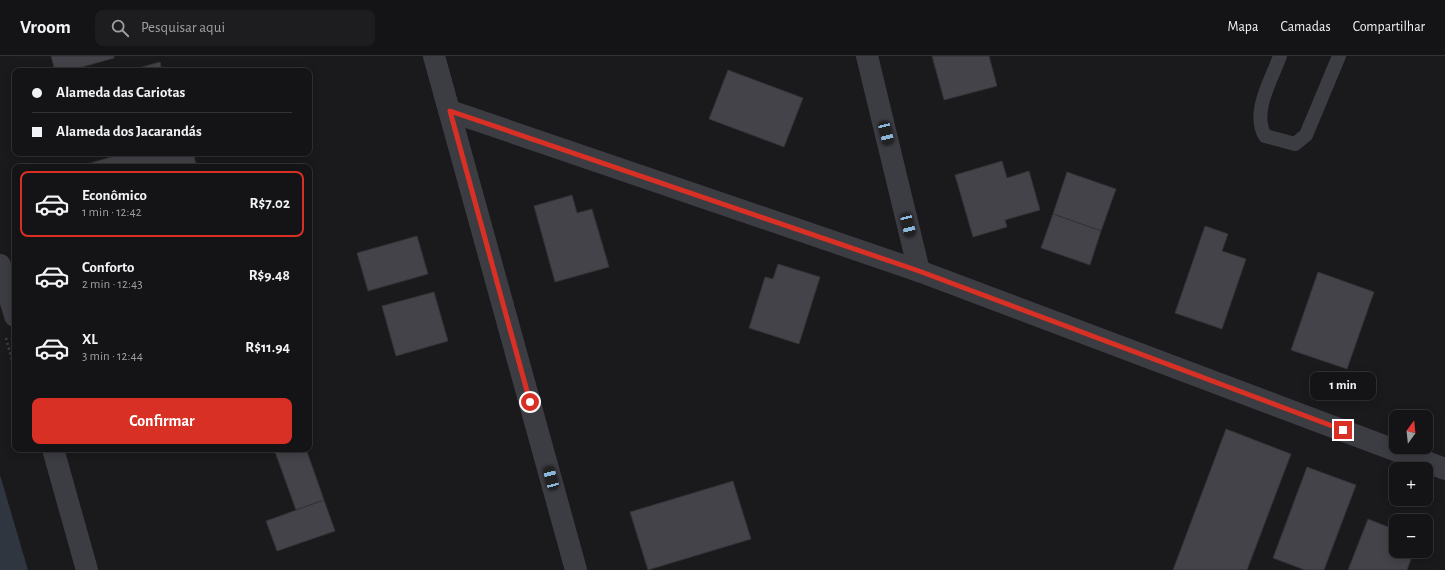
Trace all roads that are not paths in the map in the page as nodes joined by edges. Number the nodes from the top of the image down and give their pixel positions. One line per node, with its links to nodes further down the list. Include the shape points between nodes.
1 (434, 56): 5 (street)
2 (867, 56): 7 (street)
3 (1280, 56): 4 (lane, via 1262,106 1260,128 1265,136 1295,144 1306,135)
4 (1339, 56)
5 (450, 111): 7 (street); 12 (street)
6 (0, 265): 8 (street)
7 (919, 271): 10 (street)
8 (10, 325)
9 (54, 452): 11 (street)
10 (1445, 469)
11 (88, 567)
12 (576, 570)

